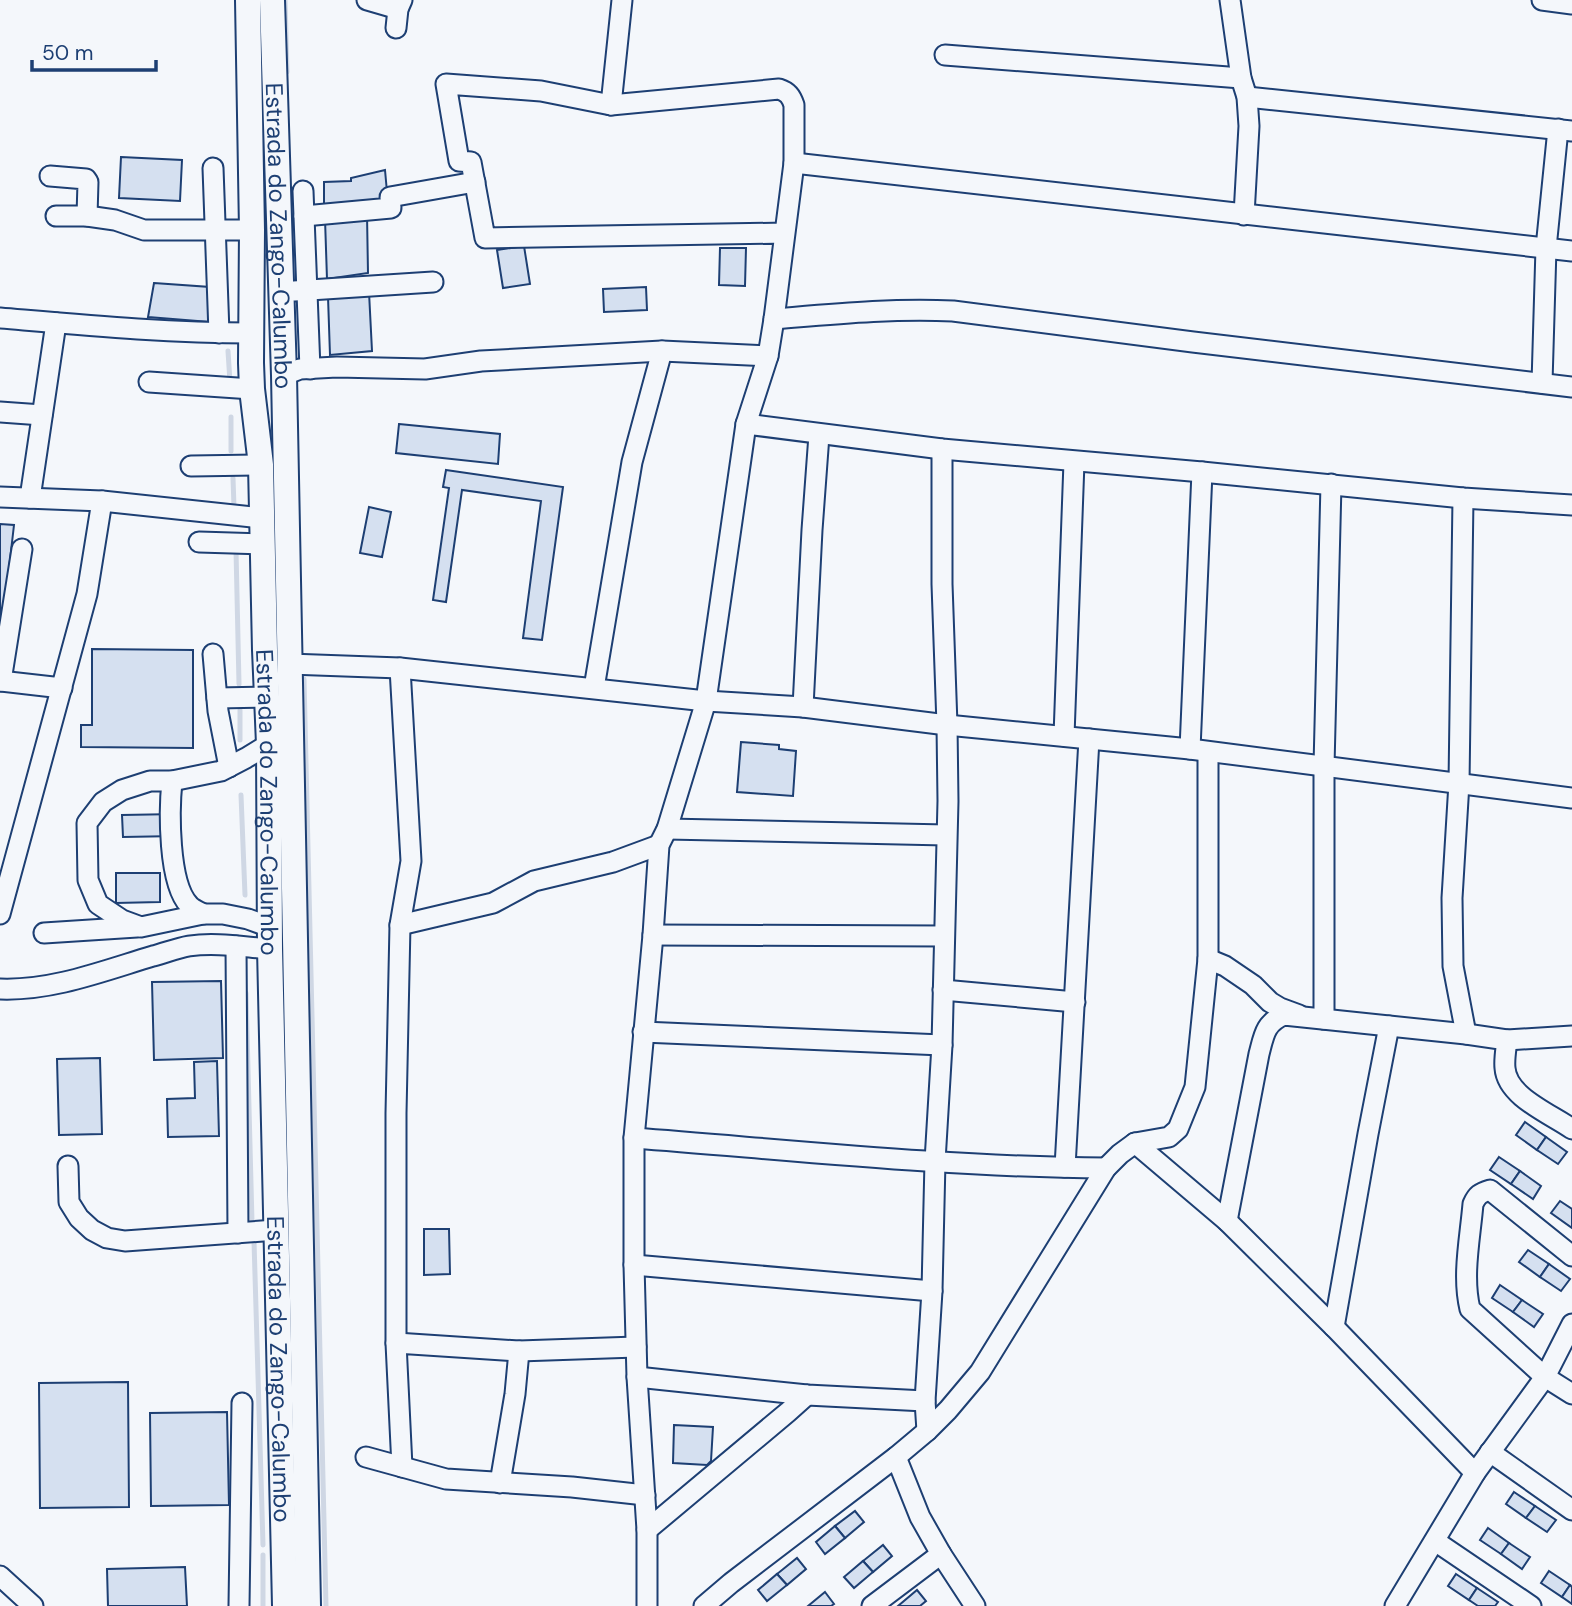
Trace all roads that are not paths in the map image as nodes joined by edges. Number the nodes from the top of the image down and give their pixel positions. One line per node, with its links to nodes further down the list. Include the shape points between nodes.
1 (248, 0): 22 (main road, Estrada do Zango-Calumbo)
2 (272, 0): 29 (main road, Estrada do Zango-Calumbo)
3 (366, 0): 8 (street)
4 (622, 0): 11 (street)
5 (1230, 0): 10 (street)
6 (1542, 0): 7 (street)
7 (1572, 4)
8 (399, 12)
9 (945, 55): 10 (street)
10 (1244, 88): 12 (street); 18 (street, via 1249,126)
11 (611, 104): 13 (street, via 779,89 792,97 794,105); 16 (street, via 541,91 446,84 459,161 471,162)
12 (1565, 130): 25 (street)
13 (793, 163): 18 (street); 24 (street)
14 (213, 168): 23 (street)
15 (50, 176): 20 (street, via 86,179)
16 (475, 181): 21 (street, via 390,197 391,208); 24 (street, via 485,238)
17 (303, 191): 21 (street)
18 (1244, 215): 25 (street)
19 (56, 216): 20 (street)
20 (88, 216): 23 (street, via 144,230)
21 (304, 216): 28 (street)
22 (252, 230): 23 (street); 34 (main road, Estrada do Zango-Calumbo)
23 (216, 231): 33 (street)
24 (785, 233): 31 (street)
25 (1546, 248): 26 (street); 40 (street)
26 (1572, 251)
27 (433, 282): 28 (street)
28 (307, 290): 29 (street); 37 (street)
29 (281, 292): 38 (main road, Estrada do Zango-Calumbo)
30 (0, 318): 32 (street)
31 (774, 319): 36 (street); 40 (street, via 882,310 953,312)
32 (56, 323): 33 (street); 44 (street)
33 (219, 333): 34 (street)
34 (251, 333): 41 (main road, Estrada do Zango-Calumbo)
35 (662, 351): 36 (street); 37 (street, via 481,361 425,369); 67 (street, via 632,462)
36 (768, 356): 45 (street)
37 (310, 369): 38 (street)
38 (284, 374): 63 (main road, Estrada do Zango-Calumbo)
39 (149, 382): 41 (street)
40 (1542, 383): 42 (street)
41 (252, 389): 49 (main road, Estrada do Zango-Calumbo)
42 (1569, 390)
43 (0, 412): 44 (street)
44 (42, 415): 54 (street)
45 (746, 425): 46 (street); 70 (street)
46 (819, 435): 47 (street); 71 (street)
47 (942, 449): 48 (street); 72 (street)
48 (1074, 462): 51 (street); 73 (street)
49 (261, 465): 50 (street); 58 (main road, Estrada do Zango-Calumbo)
50 (191, 466)
51 (1202, 472): 52 (street); 76 (street)
52 (1331, 484): 55 (street); 77 (street)
53 (0, 497): 54 (street)
54 (30, 498): 56 (street)
55 (1463, 498): 57 (street); 80 (street)
56 (103, 501): 58 (street); 66 (street, via 87,594)
57 (1572, 505)
58 (262, 518): 60 (main road, Estrada do Zango-Calumbo)
59 (199, 542): 60 (street)
60 (262, 544): 69 (main road, Estrada do Zango-Calumbo)
61 (22, 549): 65 (street)
62 (213, 654): 68 (street)
63 (289, 664): 64 (street); 144 (main road, Estrada do Zango-Calumbo)
64 (400, 668): 67 (street); 86 (street, via 411,862)
65 (1, 681): 66 (street)
66 (62, 688): 84 (street)
67 (594, 688): 70 (street)
68 (217, 698): 69 (street); 78 (street)
69 (267, 698): 75 (main road, Estrada do Zango-Calumbo)
70 (706, 701): 71 (street); 83 (street)
71 (803, 707): 72 (street)
72 (947, 725): 73 (street); 82 (street)
73 (1064, 736): 74 (street)
74 (1089, 739): 76 (street); 96 (street)
75 (269, 744): 78 (street); 91 (main road, Estrada do Zango-Calumbo)
76 (1199, 751): 77 (street); 93 (street)
77 (1324, 766): 80 (street); 97 (street)
78 (229, 767): 79 (street)
79 (172, 781): 85 (street, via 174,873 190,906); 87 (street, via 150,781 121,790 103,802 87,823 88,880 98,904)
80 (1460, 783): 81 (street); 100 (street, via 1452,898 1453,966)
81 (1572, 798)
82 (946, 835): 83 (street); 90 (street)
83 (663, 837): 86 (street, via 613,862 534,881 494,903); 89 (street)
84 (0, 914)
85 (203, 914): 87 (street); 91 (street, via 248,919)
86 (400, 925): 119 (street)
87 (141, 927): 88 (street)
88 (44, 933)
89 (653, 935): 90 (street); 99 (street)
90 (944, 936): 95 (street)
91 (270, 938): 92 (street); 112 (main road, Estrada do Zango-Calumbo)
92 (236, 946): 94 (street, via 188,947 64,982); 113 (street)
93 (1208, 959): 97 (street, via 1280,1008); 106 (street, via 1195,1087 1187,1109 1169,1137)
94 (0, 989)
95 (943, 990): 96 (street); 103 (street)
96 (1075, 1002): 109 (street)
97 (1316, 1018): 98 (street); 111 (street, via 1284,1015 1274,1019 1264,1035)
98 (1389, 1026): 100 (street); 118 (street)
99 (643, 1032): 103 (street); 105 (street)
100 (1466, 1034): 102 (street)
101 (1572, 1036): 102 (street)
102 (1507, 1041): 104 (street, via 1504,1069 1509,1082 1519,1095)
103 (942, 1045): 107 (street)
104 (1572, 1129)
105 (634, 1138): 107 (street); 115 (street)
106 (1135, 1143): 110 (street); 111 (street)
107 (935, 1161): 109 (street); 116 (street)
108 (68, 1166): 113 (street, via 69,1202 79,1218 107,1238 125,1241)
109 (1065, 1167): 110 (street)
110 (1106, 1168): 128 (street, via 980,1371)
111 (1227, 1221): 118 (street)
112 (276, 1230): 113 (street); 143 (main road, Estrada do Zango-Calumbo)
113 (238, 1233)
114 (1572, 1256): 123 (street, via 1490,1190 1477,1197 1466,1278 1470,1310)
115 (634, 1265): 116 (street); 120 (street)
116 (932, 1291): 126 (street)
117 (1572, 1324): 123 (street)
118 (1334, 1328): 133 (street)
119 (396, 1343): 121 (street); 132 (street)
120 (636, 1347): 121 (street); 122 (street)
121 (519, 1350): 134 (street)
122 (637, 1377): 125 (street); 135 (street)
123 (1545, 1377): 124 (street); 129 (street)
124 (1572, 1394)
125 (807, 1395): 126 (street); 137 (street)
126 (925, 1401): 128 (street)
127 (242, 1403): 142 (street)
128 (927, 1431): 131 (street)
129 (1490, 1452): 133 (street); 136 (street)
130 (366, 1457): 132 (street)
131 (896, 1457): 139 (street); 146 (street)
132 (402, 1467): 134 (street, via 446,1479)
133 (1475, 1473): 138 (street)
134 (500, 1483): 135 (street)
135 (645, 1495): 137 (street)
136 (1572, 1510)
137 (647, 1530): 145 (street)
138 (1435, 1541): 149 (street); 150 (street)
139 (941, 1554): 147 (street); 148 (street)
140 (0, 1576): 141 (street)
141 (33, 1606)
142 (239, 1606)
143 (285, 1606)
144 (308, 1606)
145 (647, 1606)
146 (704, 1606)
147 (872, 1606)
148 (975, 1606)
149 (1395, 1606)
150 (1531, 1606)

